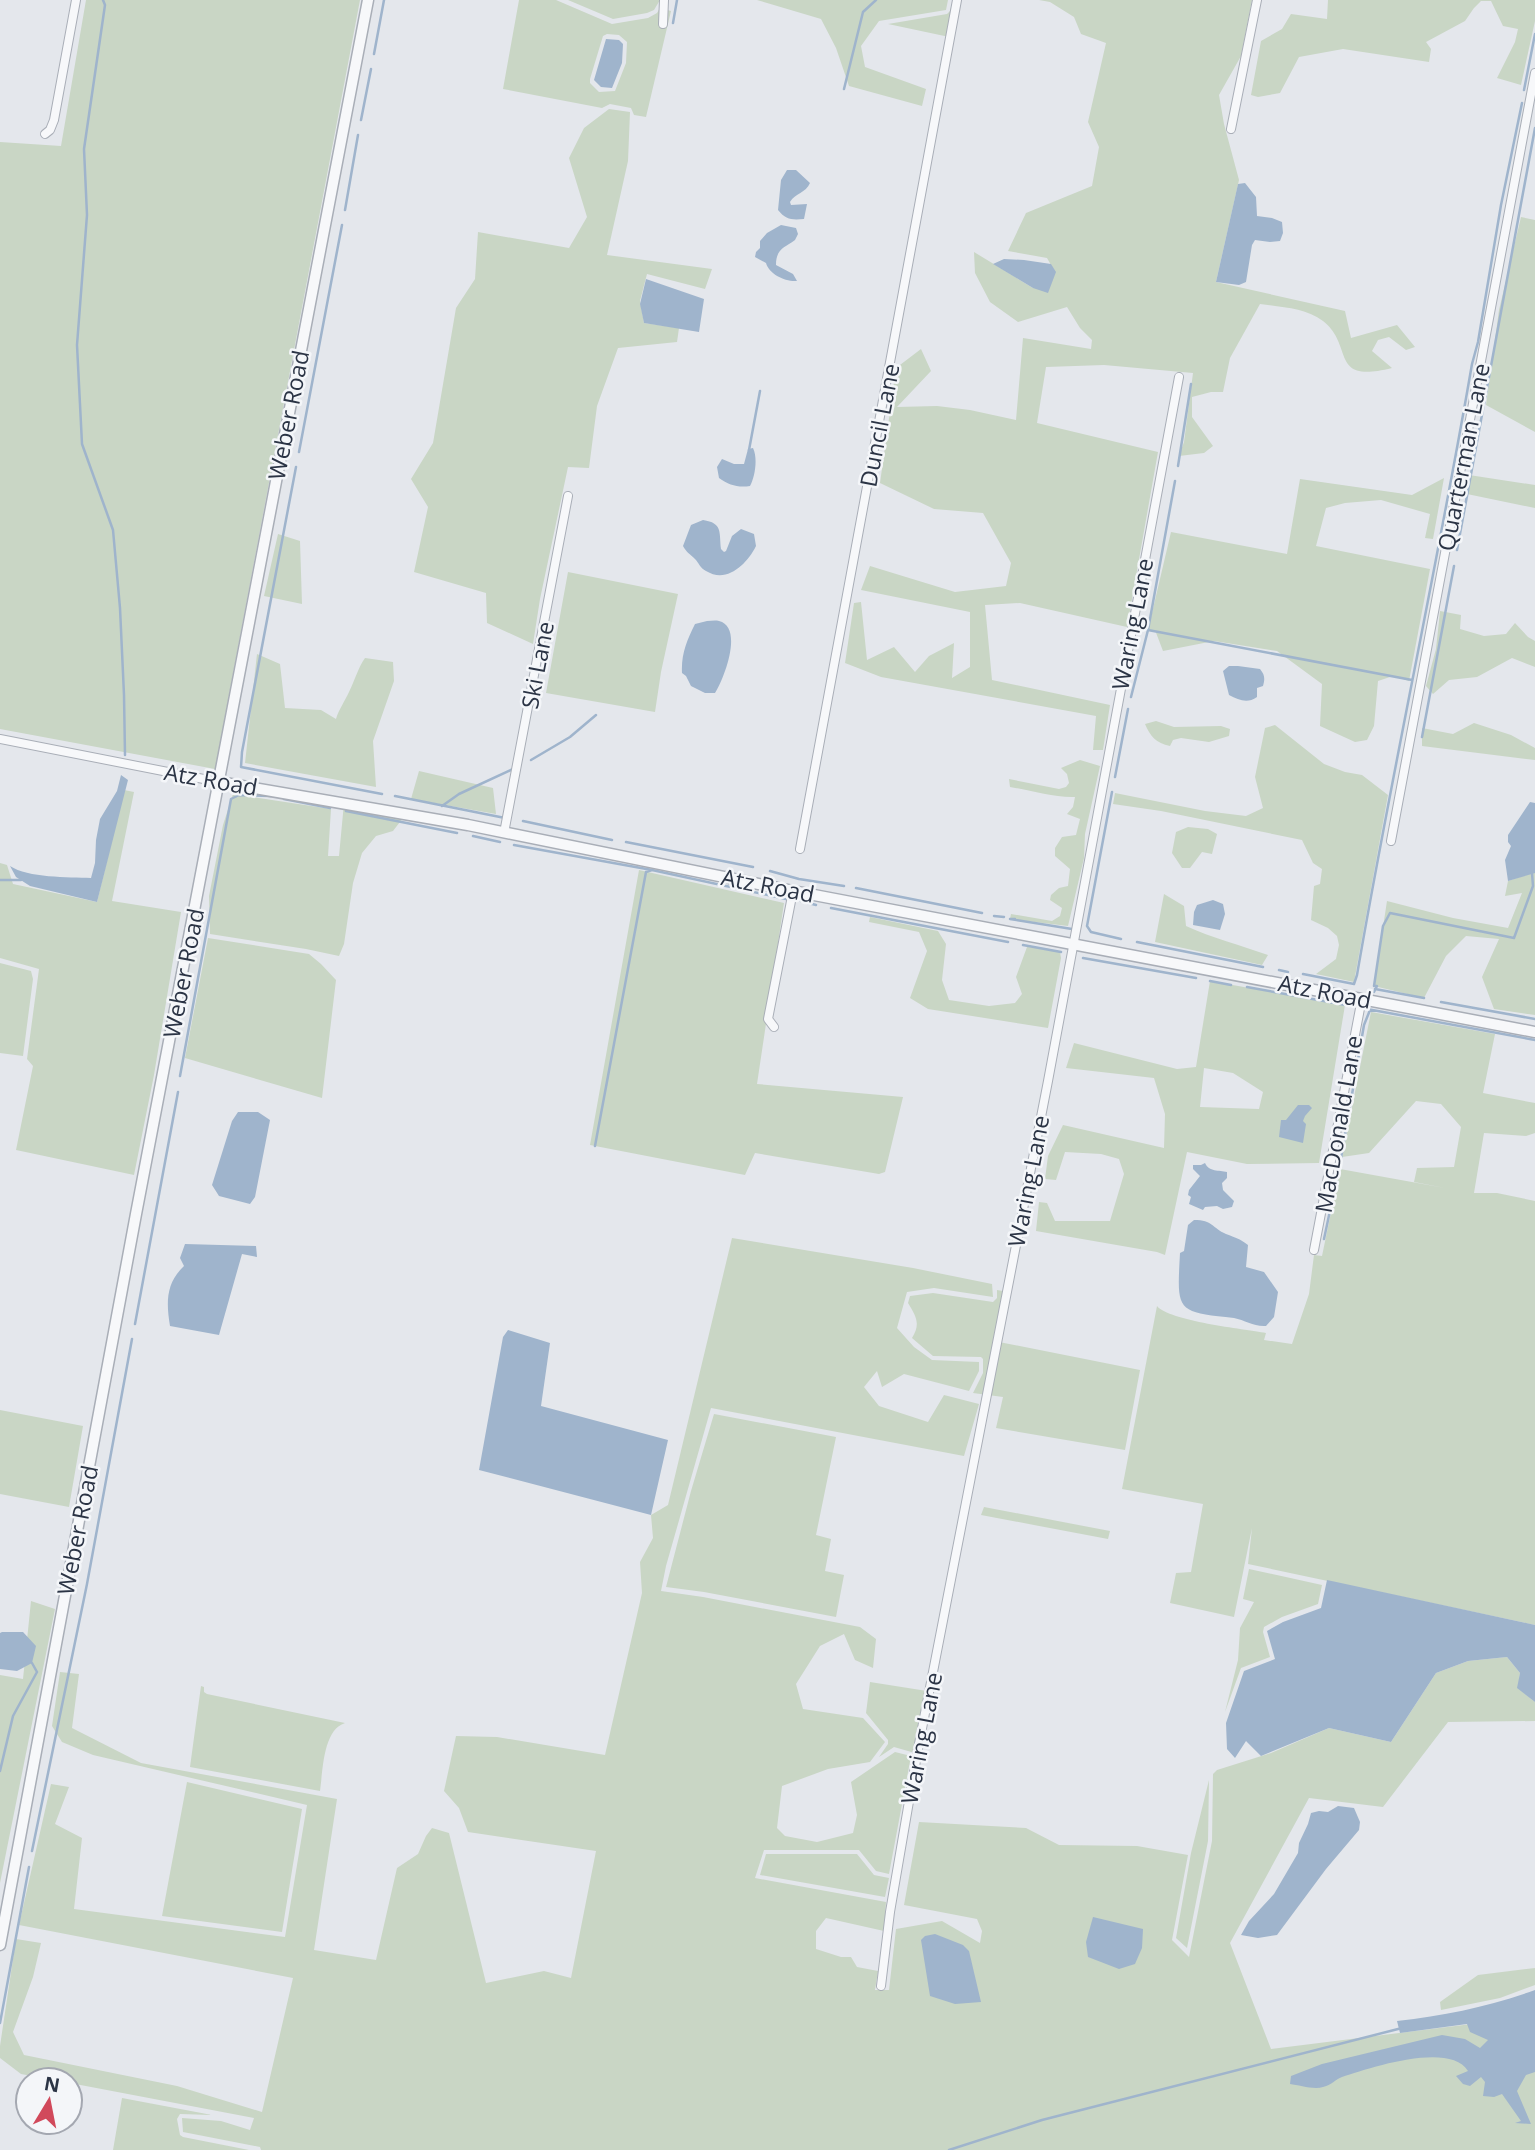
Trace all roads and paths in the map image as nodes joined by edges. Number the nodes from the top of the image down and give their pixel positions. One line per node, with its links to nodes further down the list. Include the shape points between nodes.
1 (76, 0): 9 (street, via 54,120)
2 (368, 0): 13 (street, Weber Road)
3 (664, 0): 6 (street)
4 (957, 0): 16 (street, Duncil Lane)
5 (1257, 0): 8 (street)
6 (663, 24)
7 (1535, 72): 15 (street, Quarterman Lane)
8 (1231, 129)
9 (45, 134)
10 (1178, 377): 18 (street, Waring Lane)
11 (568, 496): 14 (street, Ski Lane)
12 (0, 740): 13 (street, Atz Road)
13 (219, 782): 14 (street, Atz Road); 23 (street, Weber Road)
14 (505, 832): 17 (street, Atz Road)
15 (1391, 841)
16 (800, 849)
17 (793, 891): 18 (street, Atz Road); 20 (street, via 768,1019)
18 (1074, 944): 19 (street, Atz Road); 25 (street, Waring Lane, via 918,1749)
19 (1362, 998): 21 (street, Atz Road); 22 (street, MacDonald Lane)
20 (774, 1027)
21 (1535, 1032)
22 (1314, 1250)
23 (3, 1913): 24 (street, Weber Road)
24 (0, 1945)
25 (881, 1986)

